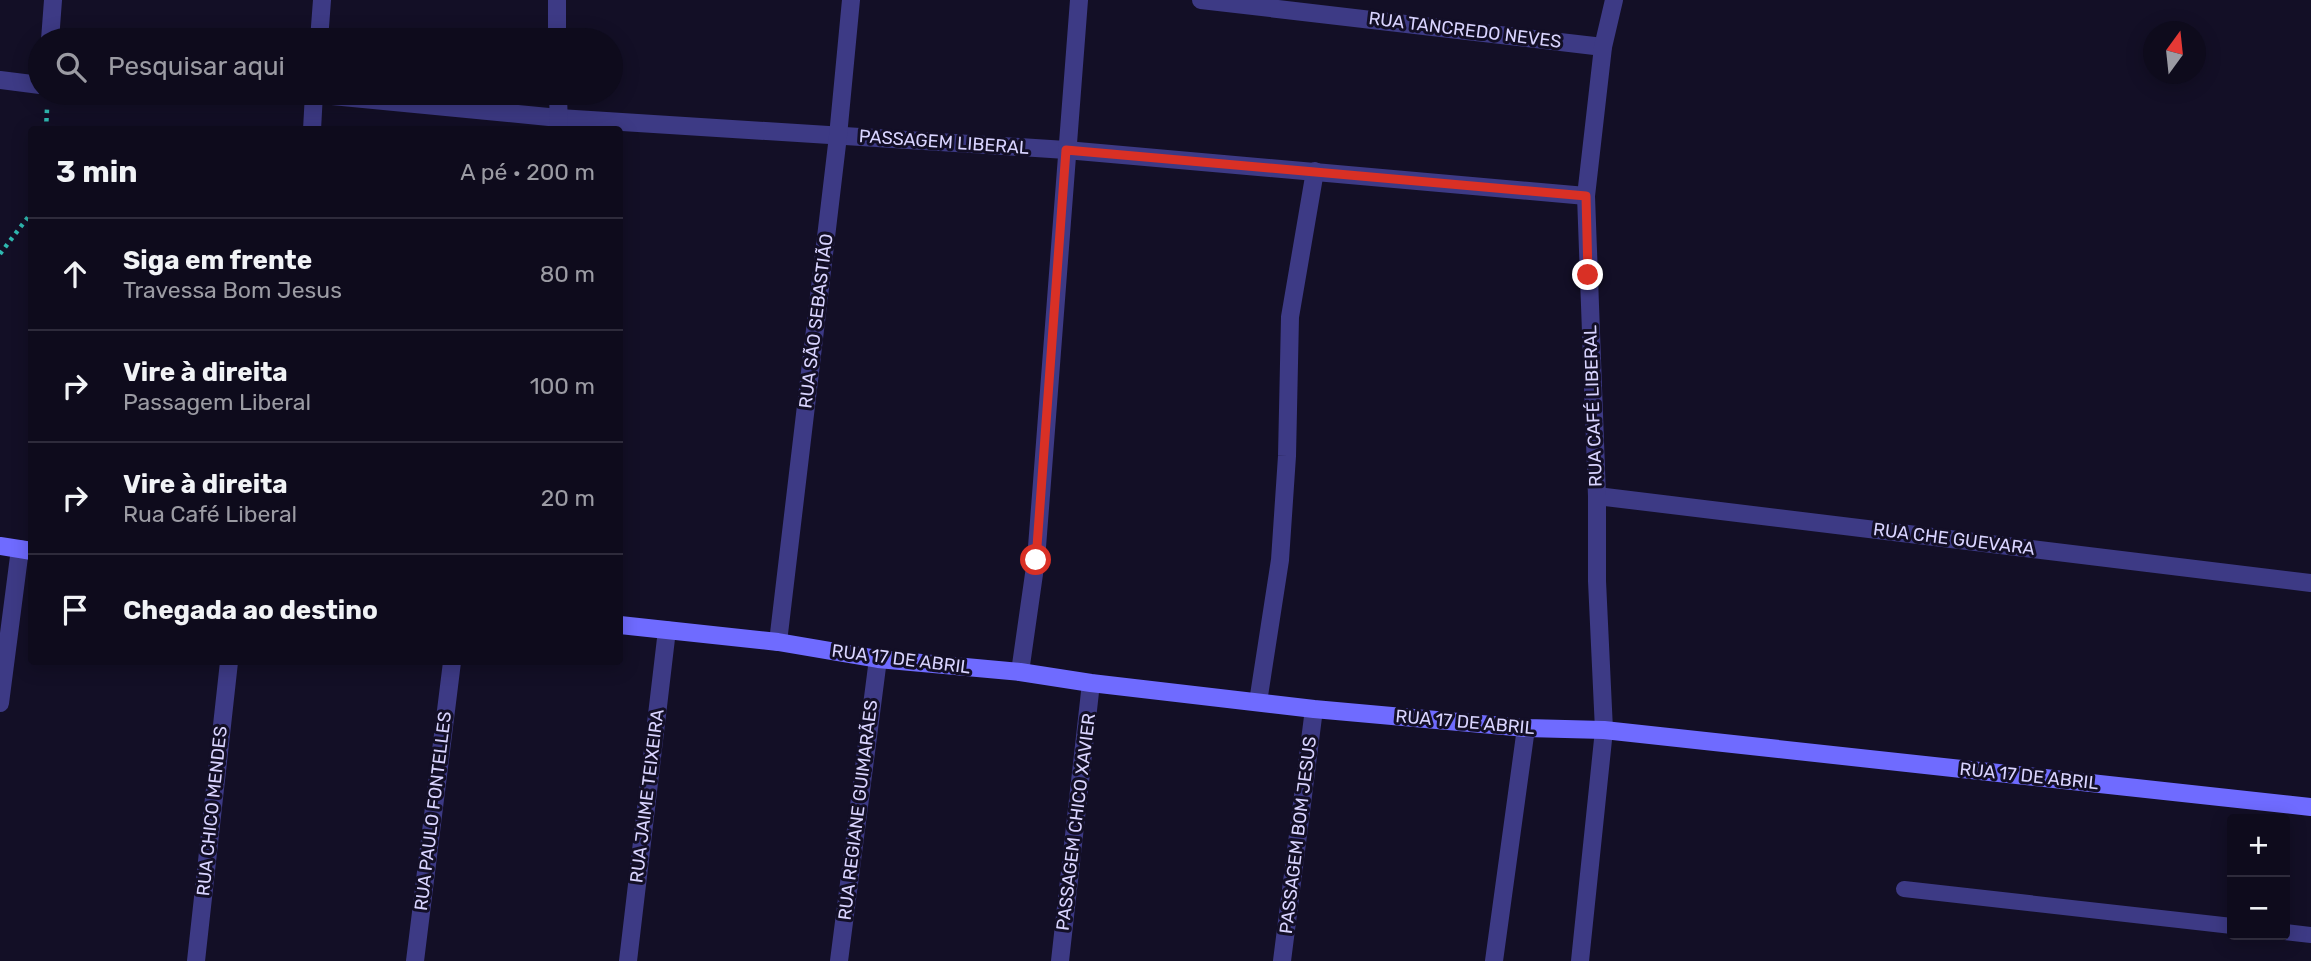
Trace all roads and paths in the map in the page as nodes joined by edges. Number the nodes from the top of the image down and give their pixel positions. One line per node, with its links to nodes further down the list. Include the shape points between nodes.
1 (53, 0): 8 (street)
2 (322, 0): 9 (street)
3 (557, 0): 10 (street)
4 (851, 0): 21 (street, RUA SÃO SEBASTIÃO)
5 (1079, 0): 22 (street)
6 (1201, 0): 11 (street, RUA TANCREDO NEVES)
7 (1614, 0): 11 (street, RUA CAFÉ LIBERAL)
8 (51, 28)
9 (320, 28)
10 (557, 28)
11 (1603, 47): 24 (street, RUA CAFÉ LIBERAL)
12 (0, 80): 13 (street)
13 (28, 84)
14 (313, 105): 18 (street)
15 (409, 105): 17 (street, PASSAGEM LIBERAL)
16 (558, 105): 17 (street)
17 (559, 124): 19 (street, PASSAGEM LIBERAL)
18 (312, 126)
19 (606, 126)
20 (623, 127): 21 (street, PASSAGEM LIBERAL)
21 (838, 136): 22 (street, PASSAGEM LIBERAL); 33 (street, RUA SÃO SEBASTIÃO)
22 (1066, 150): 23 (street, PASSAGEM LIBERAL); 37 (street, via 1036,560)
23 (1315, 171): 24 (street, PASSAGEM LIBERAL); 39 (street, via 1290,317 1280,560)
24 (1586, 196): 27 (street, RUA CAFÉ LIBERAL)
25 (28, 217): 26 (path)
26 (0, 254)
27 (1597, 496): 30 (street, RUA CHE GUEVARA); 43 (street, RUA CAFÉ LIBERAL)
28 (0, 546): 29 (street)
29 (26, 550): 40 (street)
30 (2311, 583)
31 (623, 625): 32 (street, RUA 17 DE ABRIL)
32 (667, 630): 33 (street, RUA 17 DE ABRIL); 51 (street, RUA JAIME TEIXEIRA)
33 (778, 642): 34 (street, RUA 17 DE ABRIL)
34 (878, 659): 37 (street, RUA 17 DE ABRIL); 52 (street, RUA REGIANE GUIMARÃES)
35 (229, 665): 49 (street, RUA CHICO MENDES)
36 (452, 665): 50 (street, RUA PAULO FONTELLES)
37 (1020, 672): 38 (street, RUA 17 DE ABRIL)
38 (1091, 683): 39 (street, RUA 17 DE ABRIL); 53 (street, PASSAGEM CHICO XAVIER)
39 (1258, 702): 41 (street, RUA 17 DE ABRIL)
40 (0, 703)
41 (1314, 709): 42 (street, RUA 17 DE ABRIL); 54 (street, PASSAGEM BOM JESUS)
42 (1526, 728): 43 (street, RUA 17 DE ABRIL); 55 (street)
43 (1604, 730): 44 (street, RUA 17 DE ABRIL); 56 (street, RUA CAFÉ LIBERAL)
44 (2311, 807)
45 (1904, 889): 46 (lane)
46 (2227, 925)
47 (2290, 933): 48 (lane)
48 (2311, 935)
49 (196, 961)
50 (415, 961)
51 (628, 961)
52 (839, 961)
53 (1060, 961)
54 (1282, 961)
55 (1494, 961)
56 (1580, 961)

